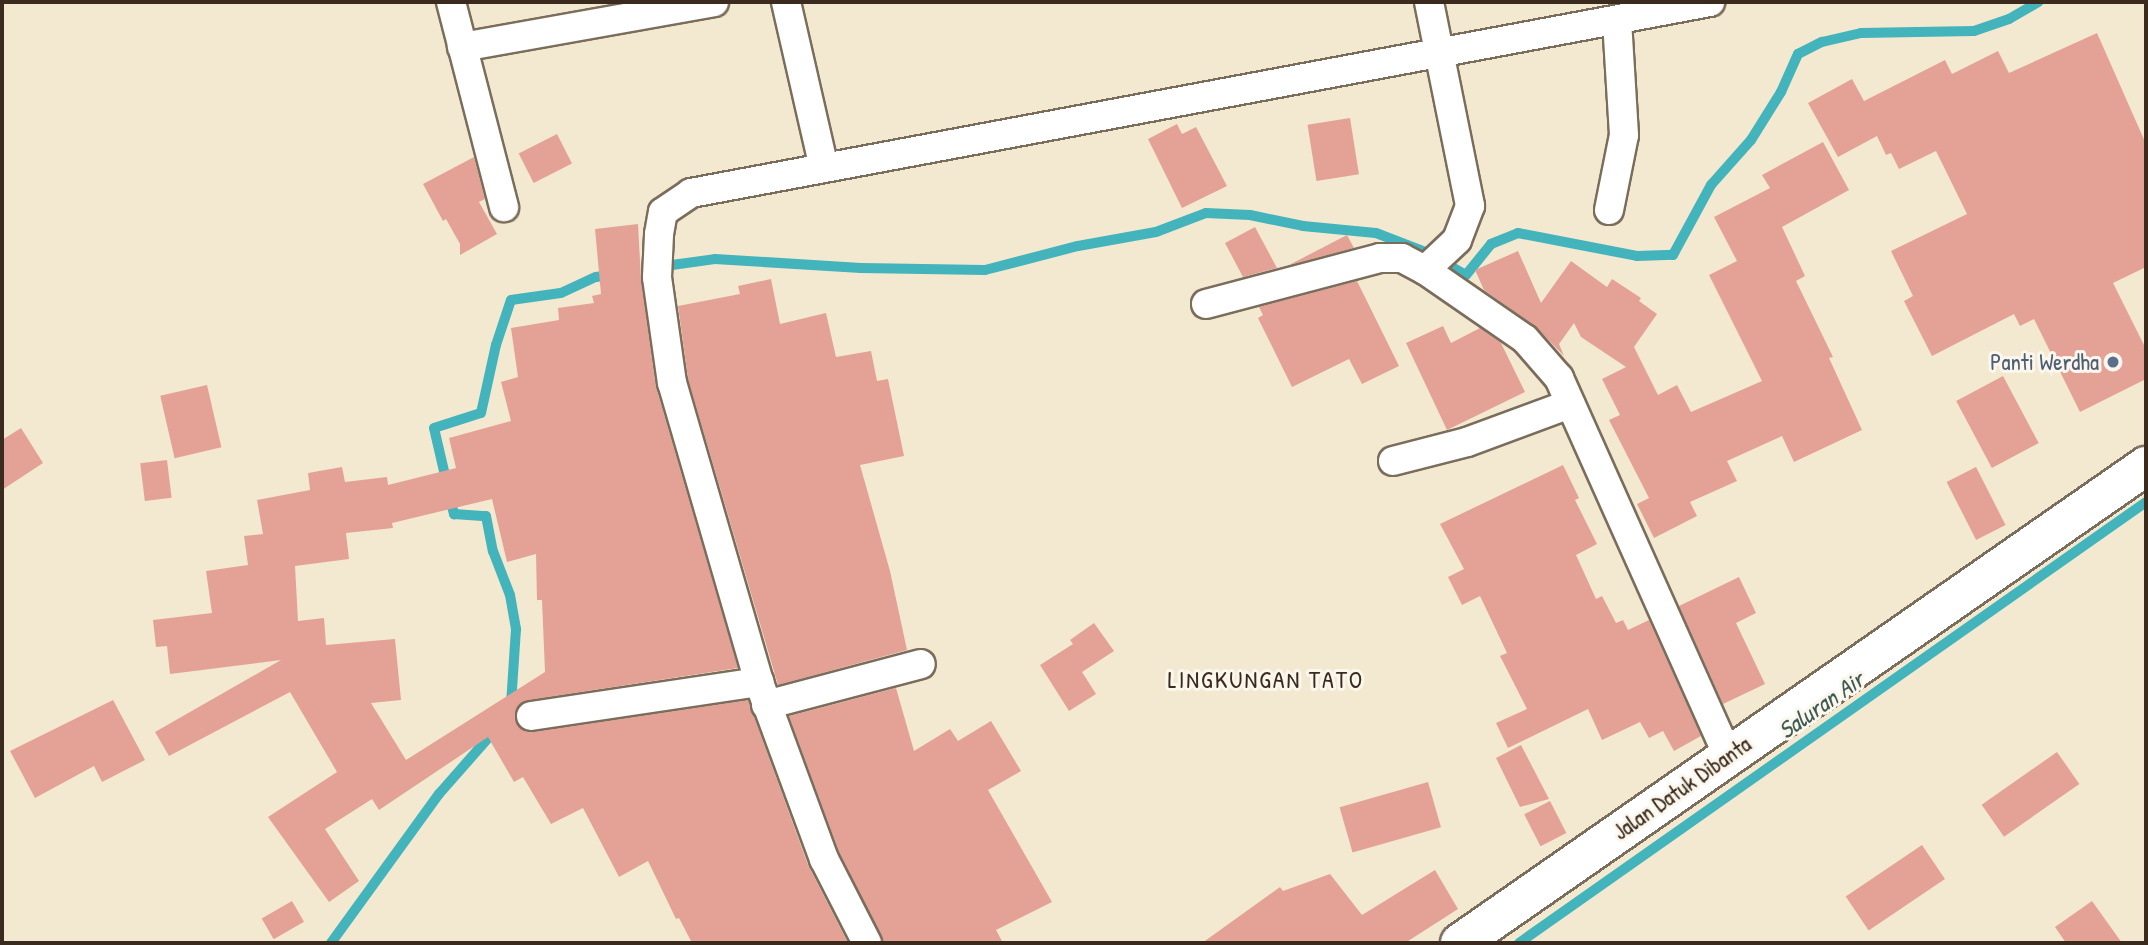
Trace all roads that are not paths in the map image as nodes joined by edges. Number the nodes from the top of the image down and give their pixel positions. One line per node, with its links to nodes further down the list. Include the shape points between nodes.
1 (450, 2): 7 (street)
2 (714, 2): 7 (street)
3 (786, 2): 9 (street)
4 (1429, 2): 8 (street)
5 (1710, 2): 6 (street)
6 (1617, 20): 8 (street); 11 (street, via 1624,135)
7 (461, 47): 10 (street)
8 (1438, 55): 9 (street); 12 (street, via 1470,206 1457,240)
9 (824, 168): 18 (street, via 691,193 663,212 659,234 657,277 672,383)
10 (504, 207)
11 (1609, 210)
12 (1424, 270): 13 (street, via 1402,258 1380,258); 14 (street, via 1525,339 1559,379)
13 (1206, 304)
14 (1570, 404): 15 (street, via 1467,442); 20 (street)
15 (1394, 461)
16 (2146, 466): 20 (main road, Jalan Datuk Dibanta)
17 (921, 664): 18 (street)
18 (763, 694): 19 (street); 21 (street, via 824,859)
19 (531, 716)
20 (1728, 755): 22 (main road, Jalan Datuk Dibanta)
21 (867, 943)
22 (1460, 943)

